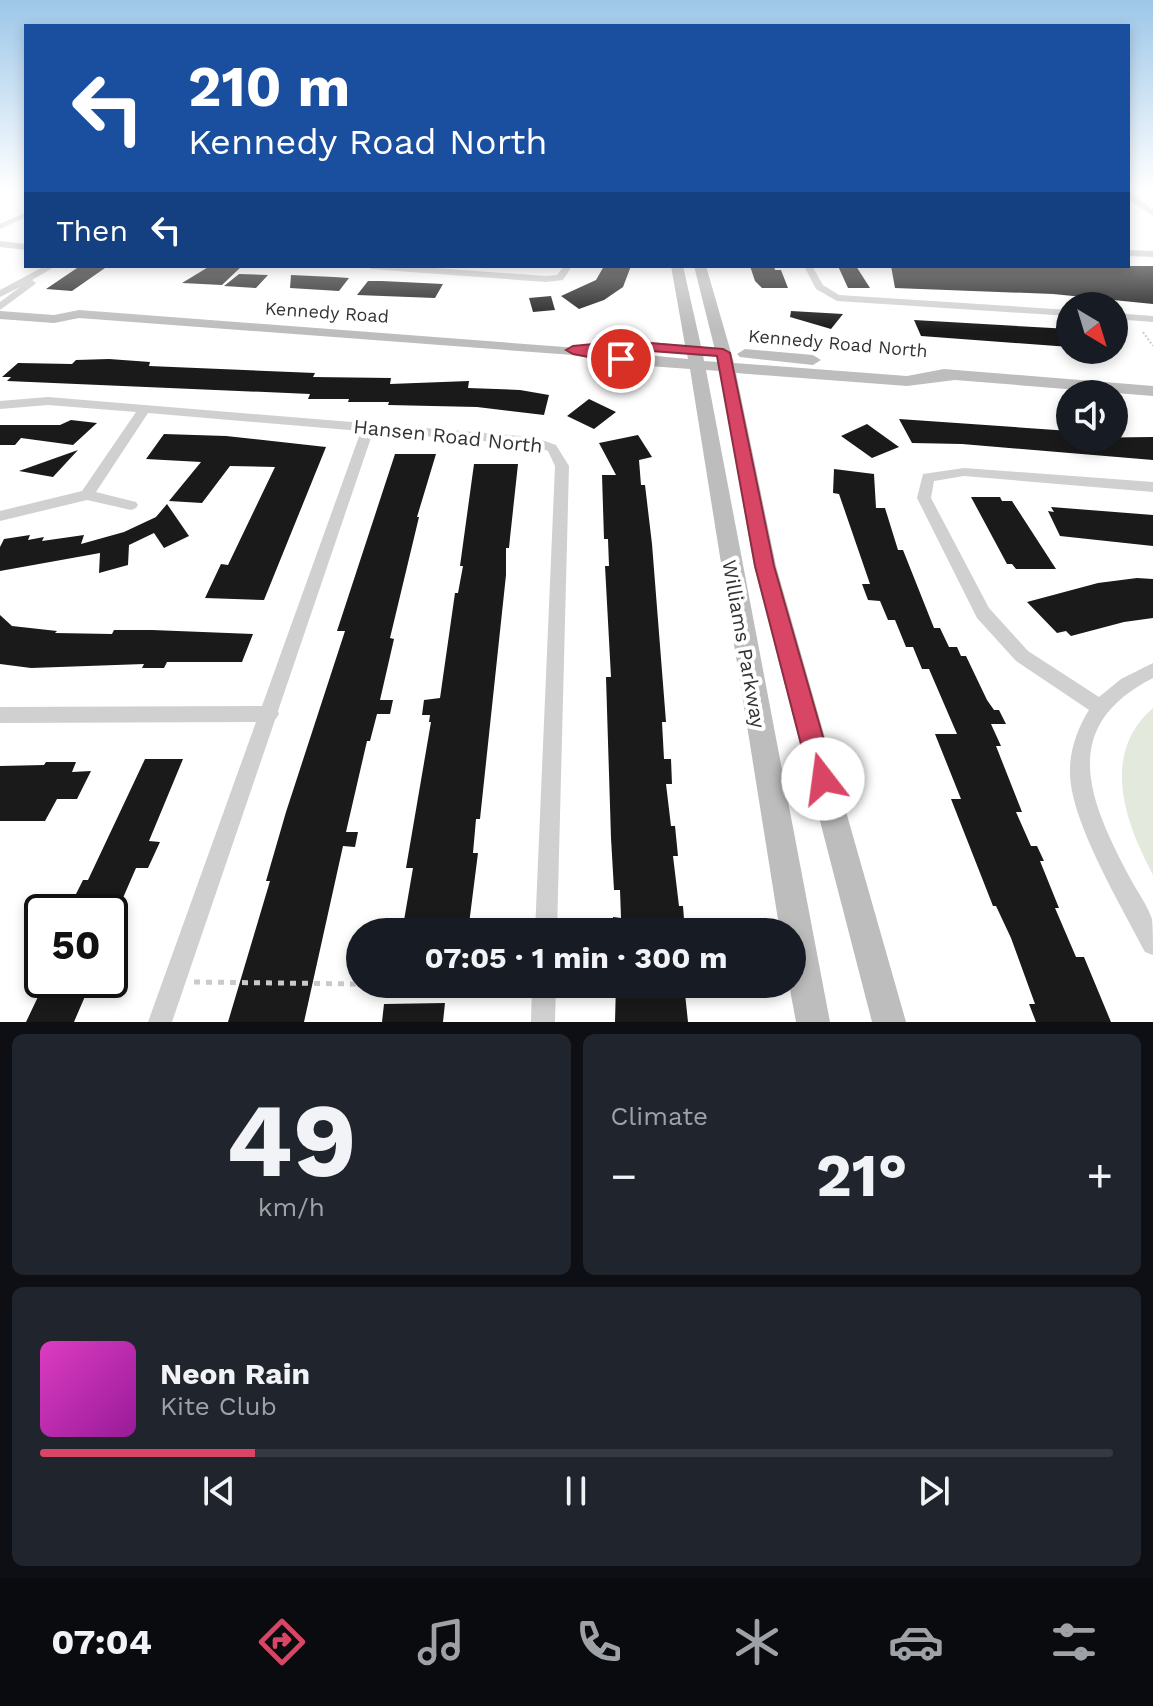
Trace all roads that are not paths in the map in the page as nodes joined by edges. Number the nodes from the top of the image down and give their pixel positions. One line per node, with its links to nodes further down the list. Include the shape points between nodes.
1 (0, 244): 2 (street)
2 (24, 247)
3 (1130, 253): 4 (street)
4 (1153, 254)
5 (49, 268): 11 (street)
6 (434, 268): 7 (street, via 546,279 560,278)
7 (567, 268)
8 (677, 268): 16 (main road, Williams Parkway)
9 (701, 268): 17 (main road, Williams Parkway)
10 (809, 268): 12 (street, via 819,287 837,298)
11 (1, 304): 15 (main road, Kennedy Road, via 54,319 79,314)
12 (1056, 312)
13 (1128, 317): 14 (street)
14 (1153, 319)
15 (573, 350): 16 (main road, Kennedy Road North, via 621,359)
16 (695, 358): 17 (main road, Kennedy Road North); 35 (main road, Williams Parkway)
17 (725, 360): 18 (main road, Kennedy Road North, via 907,381 955,375); 36 (main road, Williams Parkway, via 765,566)
18 (1153, 391)
19 (0, 405): 20 (street, Hansen Road North, via 48,401)
20 (145, 408): 21 (street, Hansen Road North); 23 (street)
21 (368, 428): 28 (street); 30 (street, Hansen Road North, via 548,443 562,466)
22 (1153, 487): 27 (street, via 964,472 928,477 924,498 983,613 1022,656)
23 (87, 495): 24 (street); 25 (street)
24 (131, 505)
25 (0, 516)
26 (1153, 670): 27 (street, via 1124,684)
27 (1099, 707): 31 (street, via 1083,739 1079,778 1098,831)
28 (270, 714): 29 (street); 33 (street)
29 (0, 715)
30 (546, 918)
31 (1153, 944)
32 (544, 998): 34 (street)
33 (160, 1022)
34 (543, 1022)
35 (813, 1022)
36 (889, 1022)

